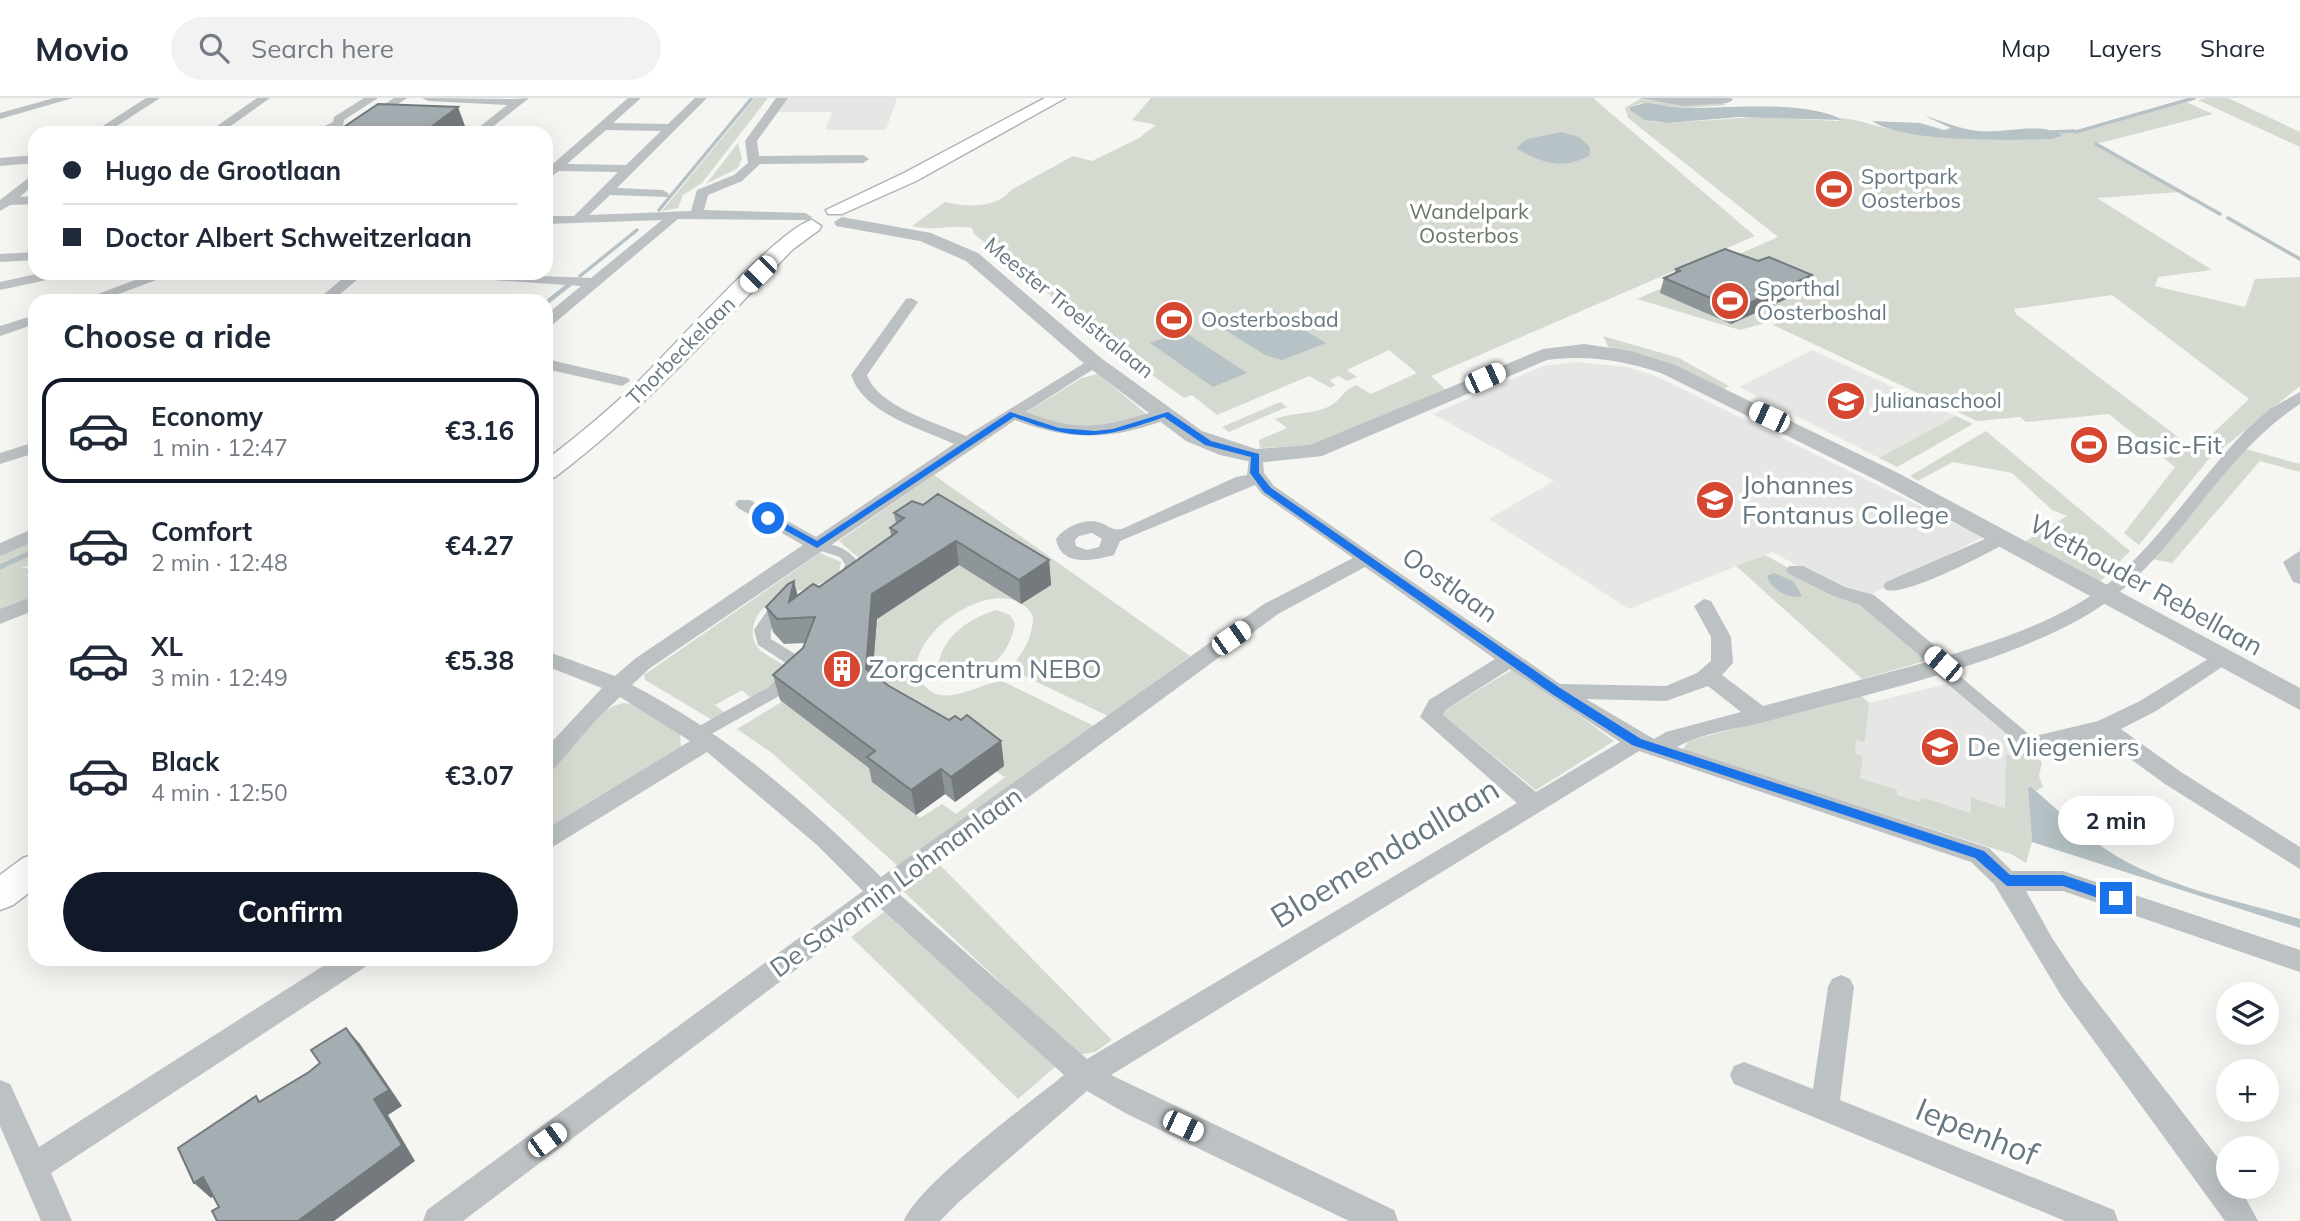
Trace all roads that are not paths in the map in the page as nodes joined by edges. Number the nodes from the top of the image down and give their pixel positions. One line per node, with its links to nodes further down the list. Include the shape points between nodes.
1 (67, 98): 14 (street)
2 (155, 98): 15 (street)
3 (264, 98): 16 (street)
4 (372, 98): 17 (street)
5 (401, 98): 18 (street)
6 (428, 98): 12 (street)
7 (635, 98): 20 (street)
8 (701, 98): 21 (street)
9 (782, 98): 24 (street, via 754,135 751,145)
10 (1057, 98): 35 (main road)
11 (1644, 98): 13 (street, via 1684,103)
12 (521, 100): 19 (street)
13 (1727, 100)
14 (0, 116)
15 (109, 126)
16 (223, 126)
17 (334, 126)
18 (359, 126)
19 (487, 126)
20 (603, 126): 21 (street); 26 (street)
21 (671, 128): 27 (street)
22 (863, 159): 24 (street)
23 (28, 160): 25 (street)
24 (756, 160): 34 (street, via 747,173 702,193)
25 (0, 162)
26 (556, 167): 27 (street); 28 (street)
27 (629, 169): 30 (street)
28 (553, 170)
29 (28, 183): 33 (street)
30 (607, 191): 31 (street); 38 (street)
31 (663, 194)
32 (28, 201): 33 (street)
33 (3, 204)
34 (696, 216): 36 (street); 39 (street, via 747,213)
35 (839, 216): 39 (main road, via 828,227); 54 (street, Meester Troelstralaan, via 954,246)
36 (672, 218): 38 (street); 46 (street)
37 (553, 220): 38 (street)
38 (577, 220)
39 (808, 222): 63 (main road, Thorbeckelaan, via 594,436)
40 (28, 256): 41 (street)
41 (0, 258)
42 (28, 280): 47 (street)
43 (148, 280): 48 (street)
44 (350, 280): 49 (street)
45 (548, 280): 46 (street)
46 (596, 283): 51 (street)
47 (0, 286)
48 (106, 294)
49 (332, 294)
50 (911, 302): 60 (street, via 859,375 864,390 886,406)
51 (553, 317)
52 (28, 321): 53 (street)
53 (0, 331)
54 (1094, 362): 58 (street); 59 (street, Meester Troelstralaan)
55 (553, 366): 56 (street)
56 (622, 382)
57 (2300, 397): 77 (street, Bloemendaallaan, via 2268,419 2129,577)
58 (1013, 414): 59 (street, via 1057,431 1095,434 1115,432); 60 (street)
59 (1165, 414): 64 (street, Meester Troelstralaan)
60 (967, 443): 69 (street)
61 (28, 449): 62 (street)
62 (0, 459)
63 (553, 467)
64 (1256, 467): 67 (street, via 1242,481); 68 (street, Wethouder Rebellaan, via 1329,445 1543,355 1584,350 1613,353 1679,374); 72 (street, Oostlaan)
65 (744, 504): 69 (street)
66 (28, 537): 70 (street)
67 (1112, 537)
68 (2001, 538): 76 (street, Wethouder Rebellaan); 77 (street, Wethouder Rebellaan)
69 (817, 545): 75 (street, via 845,554 852,564 850,572); 87 (street)
70 (0, 550)
71 (2300, 557): 74 (street, via 2293,562)
72 (1366, 559): 83 (street, Oostlaan); 101 (street, De Savornin Lohmanlaan, via 1271,609)
73 (1796, 570): 85 (street, via 1867,600)
74 (2300, 578)
75 (829, 585)
76 (1894, 586)
77 (2104, 594): 82 (street, Wethouder Rebellaan); 85 (street, Bloemendaallaan, via 2035,632)
78 (799, 596): 92 (street, via 774,611 762,630 763,641 794,661 794,671 775,691)
79 (28, 605): 81 (street)
80 (1704, 606): 86 (street, via 1721,637 1722,663)
81 (0, 618)
82 (2221, 658): 89 (street, Wethouder Rebellaan); 91 (street, via 2148,706)
83 (1510, 659): 88 (street, Oostlaan); 96 (street, via 1437,705 1431,717)
84 (553, 660): 87 (street)
85 (1940, 665): 90 (street, Bloemendaallaan); 93 (street)
86 (1710, 676): 88 (street, via 1694,686 1654,696); 90 (street)
87 (616, 686): 92 (street); 95 (street)
88 (1556, 691): 94 (street, Oostlaan)
89 (2300, 700)
90 (1760, 715): 94 (street, Bloemendaallaan)
91 (2104, 728): 93 (street); 98 (street)
92 (703, 738): 97 (street); 101 (street, via 826,838)
93 (2031, 745)
94 (1646, 746): 96 (street, Bloemendaallaan); 100 (street, Oostlaan, via 1980,855)
95 (553, 755)
96 (1533, 803): 106 (street, Bloemendaallaan)
97 (553, 836)
98 (2300, 859)
99 (28, 873): 102 (main road)
100 (2007, 881): 103 (street, via 2063,881); 116 (street, Oostlaan, via 2051,959)
101 (880, 892): 106 (street); 113 (street, De Savornin Lohmanlaan)
102 (0, 895)
103 (2300, 961)
104 (345, 966): 110 (street)
105 (1841, 987): 109 (street)
106 (1085, 1075): 111 (street); 114 (street, Bloemendaallaan, via 950,1189)
107 (1744, 1075): 109 (street, Iepenhof)
108 (0, 1093): 110 (street)
109 (1825, 1108): 115 (street, Iepenhof)
110 (32, 1168): 112 (street)
111 (1371, 1218)
112 (57, 1221)
113 (438, 1221)
114 (919, 1221)
115 (2103, 1221)
116 (2243, 1221)

